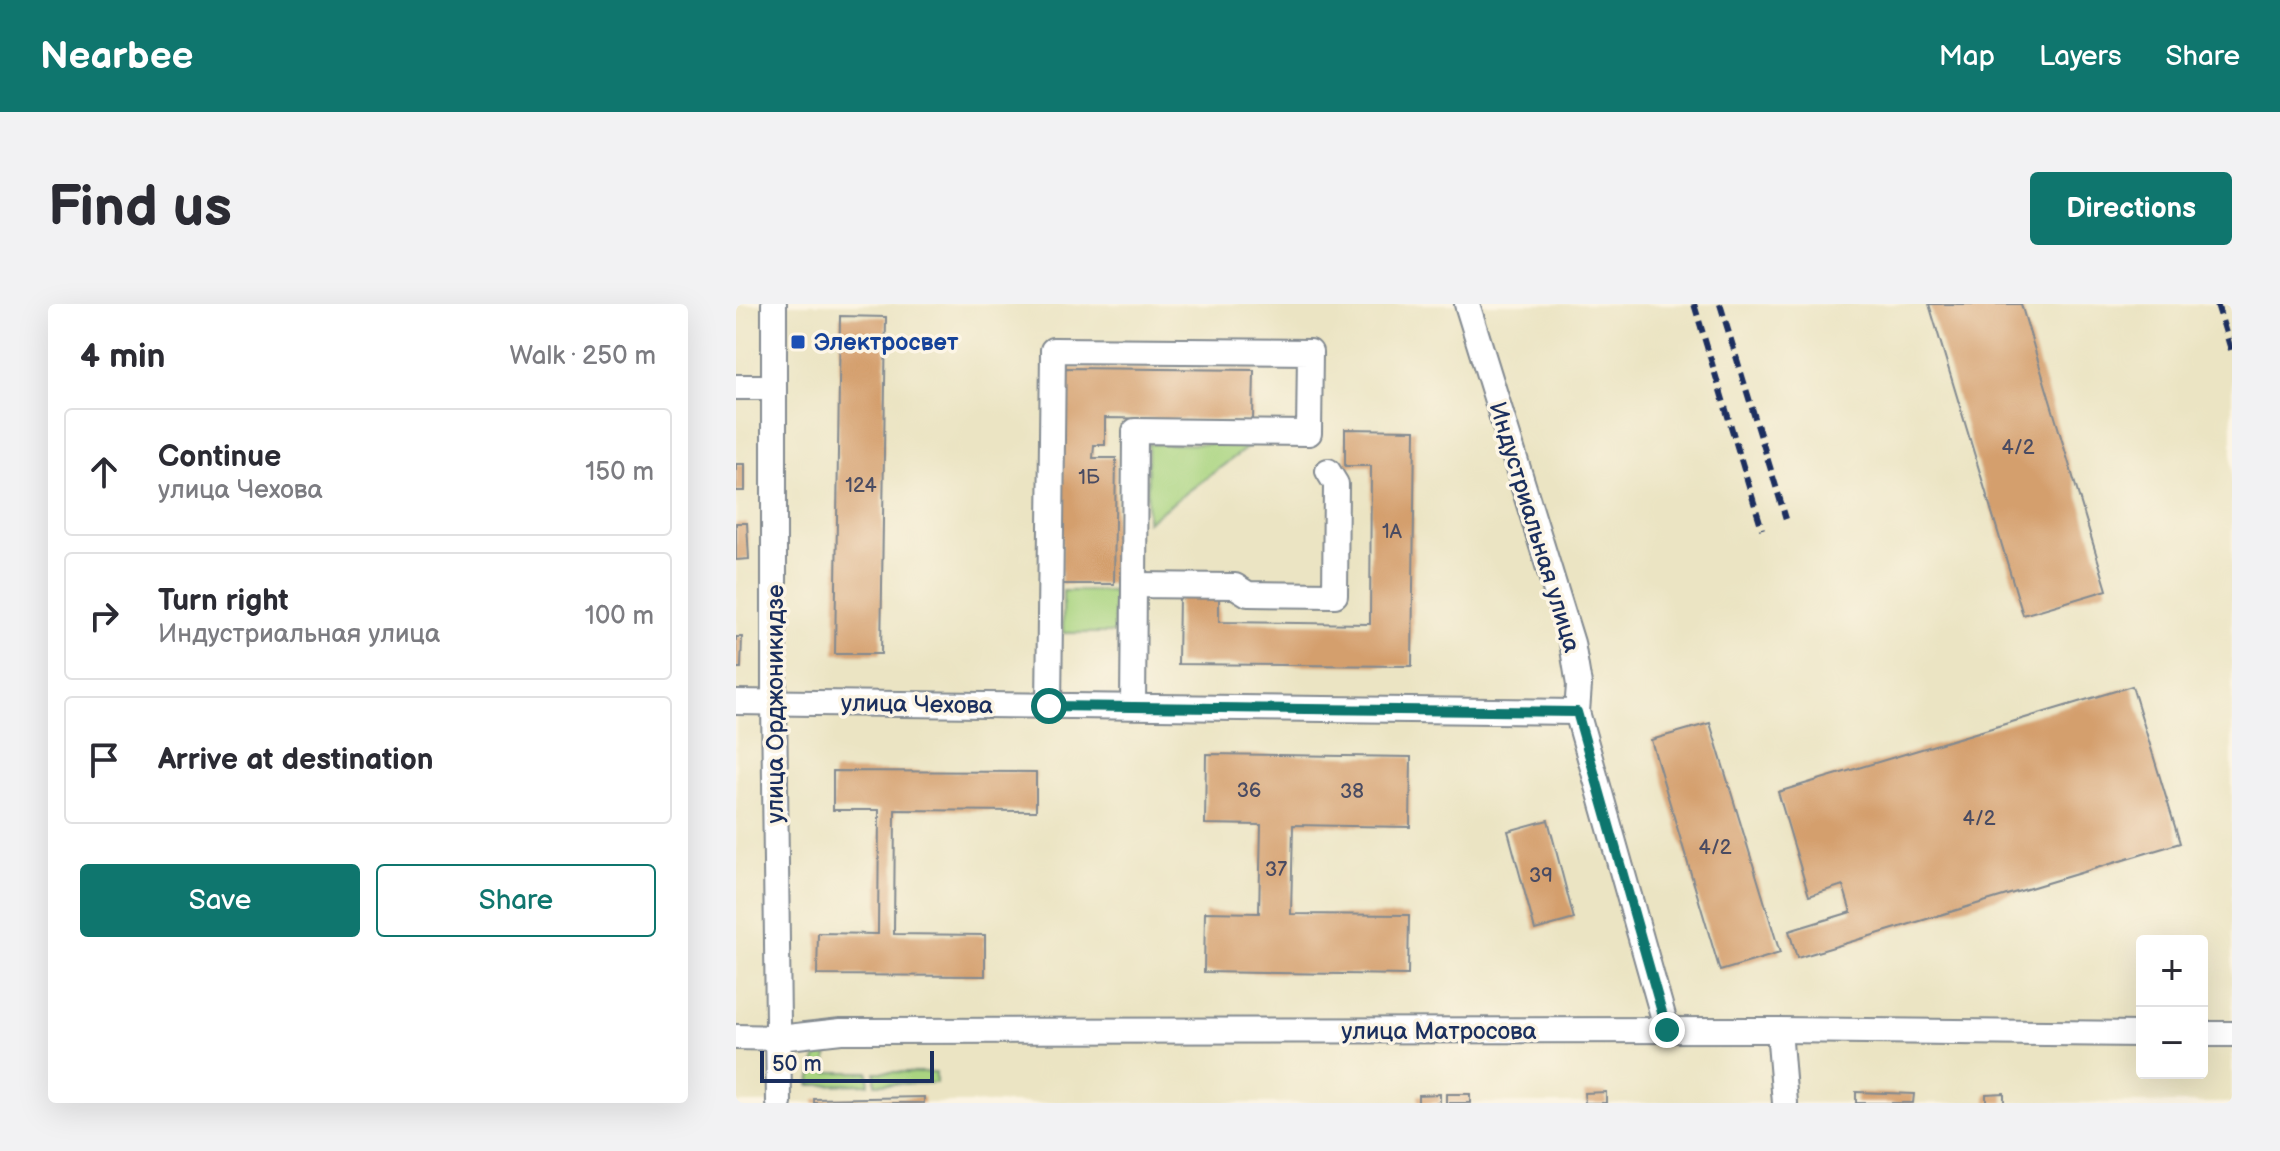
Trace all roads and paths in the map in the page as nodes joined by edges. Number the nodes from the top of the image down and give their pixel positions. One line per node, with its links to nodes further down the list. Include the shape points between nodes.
1 (774, 304): 4 (street, улица Орджоникидзе)
2 (1467, 304): 11 (street, Индустриальная улица, via 1572,643)
3 (736, 387): 4 (street)
4 (774, 387): 8 (street, улица Орджоникидзе)
5 (1328, 471): 6 (street, via 1336,484 1335,595 1248,594 1235,586)
6 (1134, 585): 9 (street, via 1135,431 1309,433 1310,352 1053,350); 10 (street)
7 (736, 702): 8 (street, улица Чехова)
8 (774, 702): 9 (street, улица Чехова); 18 (street, улица Орджоникидзе)
9 (1049, 706): 10 (street, улица Чехова)
10 (1133, 706): 11 (street, улица Чехова)
11 (1577, 712): 12 (street, Индустриальная улица)
12 (1667, 1030): 13 (street, улица Матросова); 18 (street, улица Матросова, via 841,1031)
13 (1779, 1030): 14 (street, улица Матросова); 20 (street)
14 (2136, 1034)
15 (2208, 1034): 16 (street)
16 (2232, 1034)
17 (736, 1037): 18 (street, улица Матросова)
18 (779, 1038): 19 (street, улица Орджоникидзе)
19 (779, 1103)
20 (1785, 1103)

